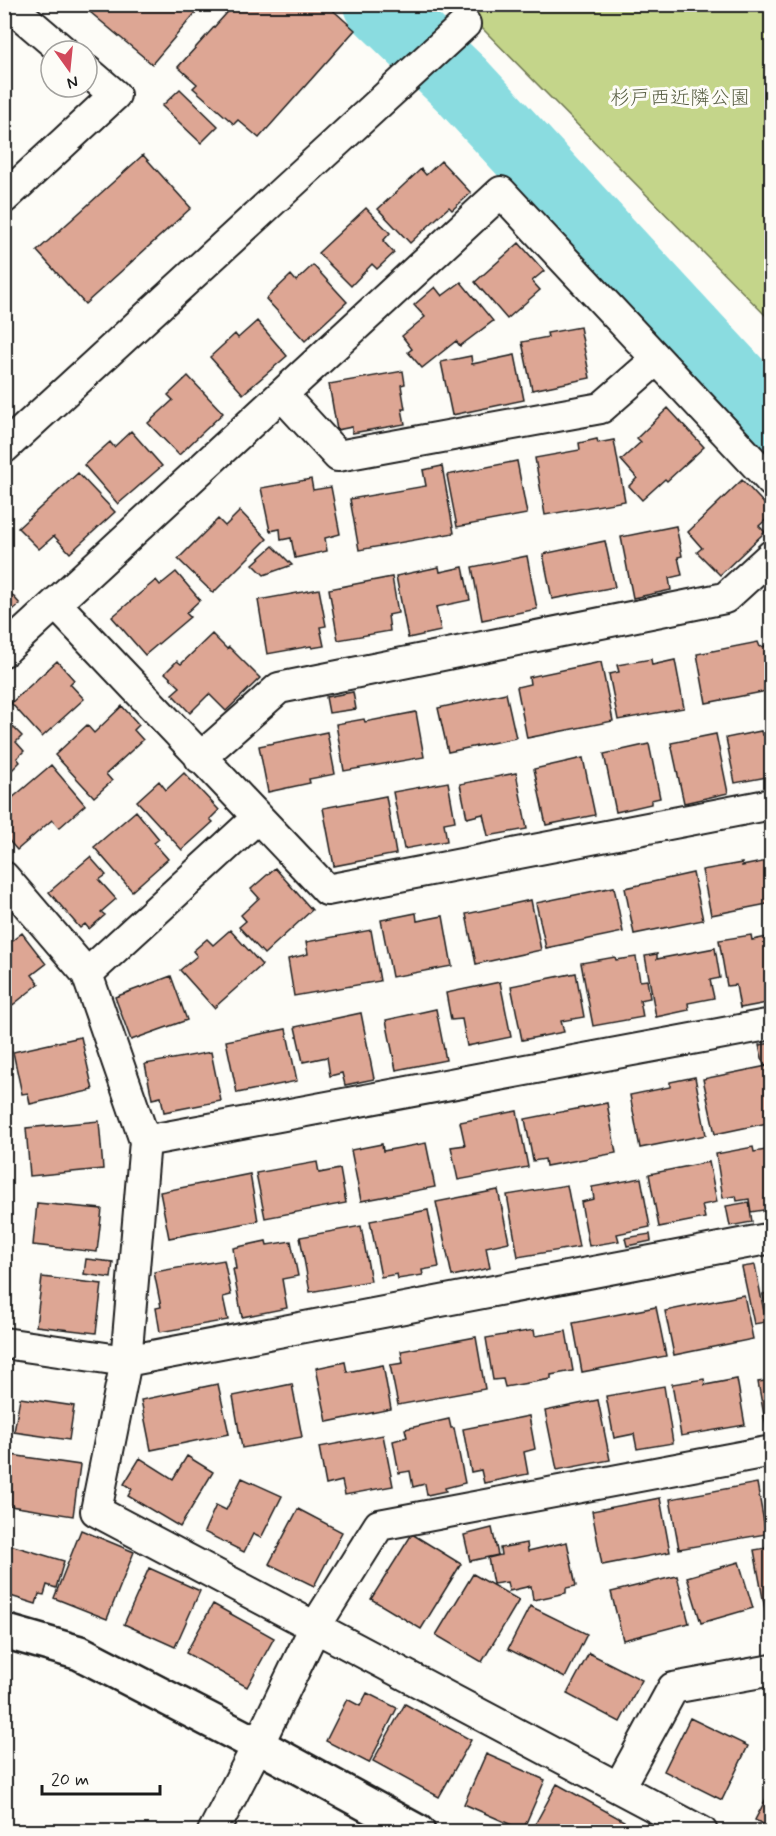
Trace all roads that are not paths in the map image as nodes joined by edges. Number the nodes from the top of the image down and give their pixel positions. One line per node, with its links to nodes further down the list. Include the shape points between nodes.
1 (8, 4): 3 (street)
2 (465, 24): 8 (street)
3 (49, 39)
4 (99, 81): 5 (street, via 115,95)
5 (4, 198)
6 (657, 359): 7 (street, via 601,408 338,456); 7 (street, via 501,192); 9 (street)
7 (282, 395): 11 (street)
8 (4, 448)
9 (771, 482)
10 (771, 555): 13 (street, via 725,598 279,688)
11 (56, 604): 12 (street); 13 (street)
12 (4, 651)
13 (200, 758): 15 (street)
14 (771, 804): 15 (street, via 327,890)
15 (257, 818): 17 (street)
16 (4, 877): 17 (street)
17 (87, 974): 19 (street)
18 (771, 1024): 19 (street)
19 (145, 1141): 22 (street)
20 (771, 1238): 22 (street)
21 (4, 1342): 22 (street)
22 (126, 1361): 24 (street, via 96,1511)
23 (771, 1451): 24 (street, via 380,1525)
24 (315, 1626): 27 (street); 28 (street)
25 (4, 1631): 27 (street, via 80,1653)
26 (771, 1670): 28 (street, via 673,1688)
27 (258, 1745): 29 (street); 30 (street)
28 (619, 1787): 31 (street)
29 (213, 1832)
30 (418, 1832)
31 (702, 1832)

